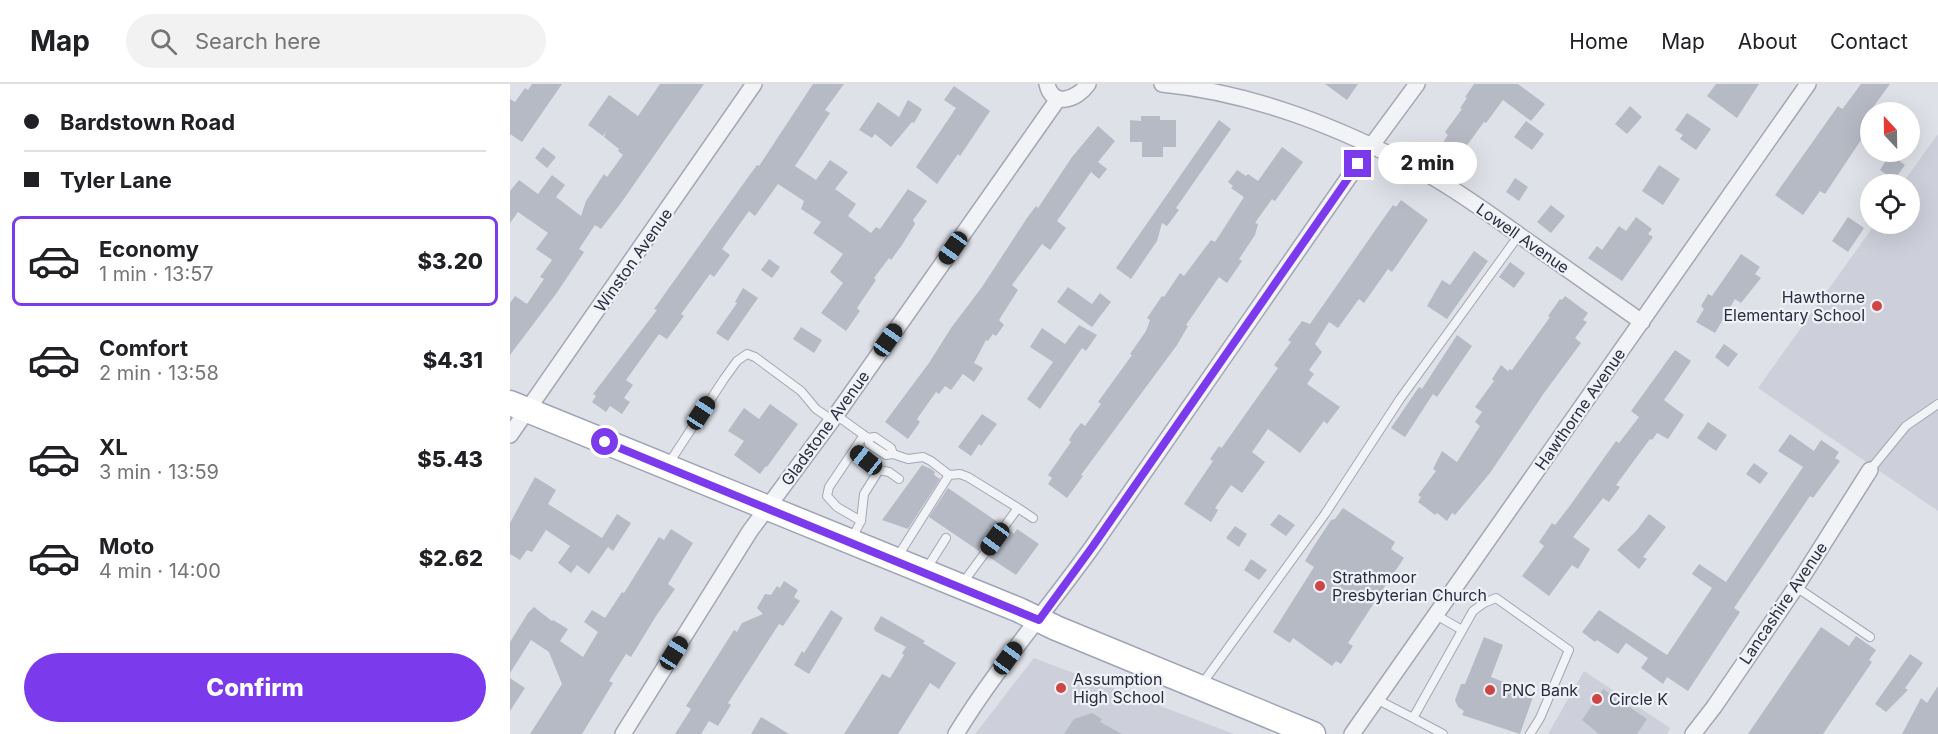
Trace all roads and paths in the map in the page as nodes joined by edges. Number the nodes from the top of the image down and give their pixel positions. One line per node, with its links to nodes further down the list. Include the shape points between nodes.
1 (754, 84): 12 (street, Winston Avenue)
2 (1047, 84): 7 (street)
3 (1088, 84): 7 (street, via 1077,95)
4 (1162, 84): 8 (street, Lowell Avenue, via 1232,94 1268,104)
5 (1417, 84): 8 (street)
6 (1808, 84): 10 (street, Hawthorne Avenue)
7 (1058, 99): 13 (street, Gladstone Avenue)
8 (1371, 146): 9 (street, Lowell Avenue, via 1425,173); 32 (street)
9 (1519, 235): 10 (street, Lowell Avenue); 35 (lane)
10 (1641, 322): 31 (street, Hawthorne Avenue)
11 (1938, 404): 19 (lane, via 1906,426)
12 (519, 406): 14 (street, Winston Avenue); 17 (main road)
13 (834, 417): 15 (lane); 17 (lane, via 816,409 801,391 747,354 737,361); 22 (street, Gladstone Avenue)
14 (510, 435)
15 (866, 436): 16 (lane); 20 (lane, via 869,444 886,455 932,460)
16 (854, 450): 18 (lane); 25 (lane, via 827,496)
17 (666, 466): 22 (main road)
18 (879, 470): 21 (lane); 25 (lane, via 864,494)
19 (1870, 470): 30 (street, Lancashire Avenue)
20 (949, 475): 23 (lane, via 968,477); 27 (lane)
21 (900, 479)
22 (766, 507): 25 (main road); 39 (street, Gladstone Avenue)
23 (1018, 508): 24 (lane); 29 (lane)
24 (1033, 518)
25 (856, 531): 27 (main road)
26 (946, 538): 28 (lane)
27 (895, 560): 28 (main road)
28 (925, 572): 29 (main road)
29 (960, 586): 32 (main road)
30 (1796, 587): 34 (lane); 38 (street, Lancashire Avenue)
31 (1436, 615): 33 (lane); 36 (street, Hawthorne Avenue)
32 (1039, 620): 35 (main road); 40 (street, via 1014,649)
33 (1462, 630): 37 (lane); 44 (lane, via 1473,611 1496,598 1569,650)
34 (1870, 637)
35 (1199, 687): 41 (main road)
36 (1376, 699): 37 (lane); 42 (street, Hawthorne Avenue)
37 (1413, 718): 43 (lane)
38 (1696, 733)
39 (623, 734)
40 (956, 734)
41 (1312, 734)
42 (1352, 734)
43 (1443, 734)
44 (1530, 734)

